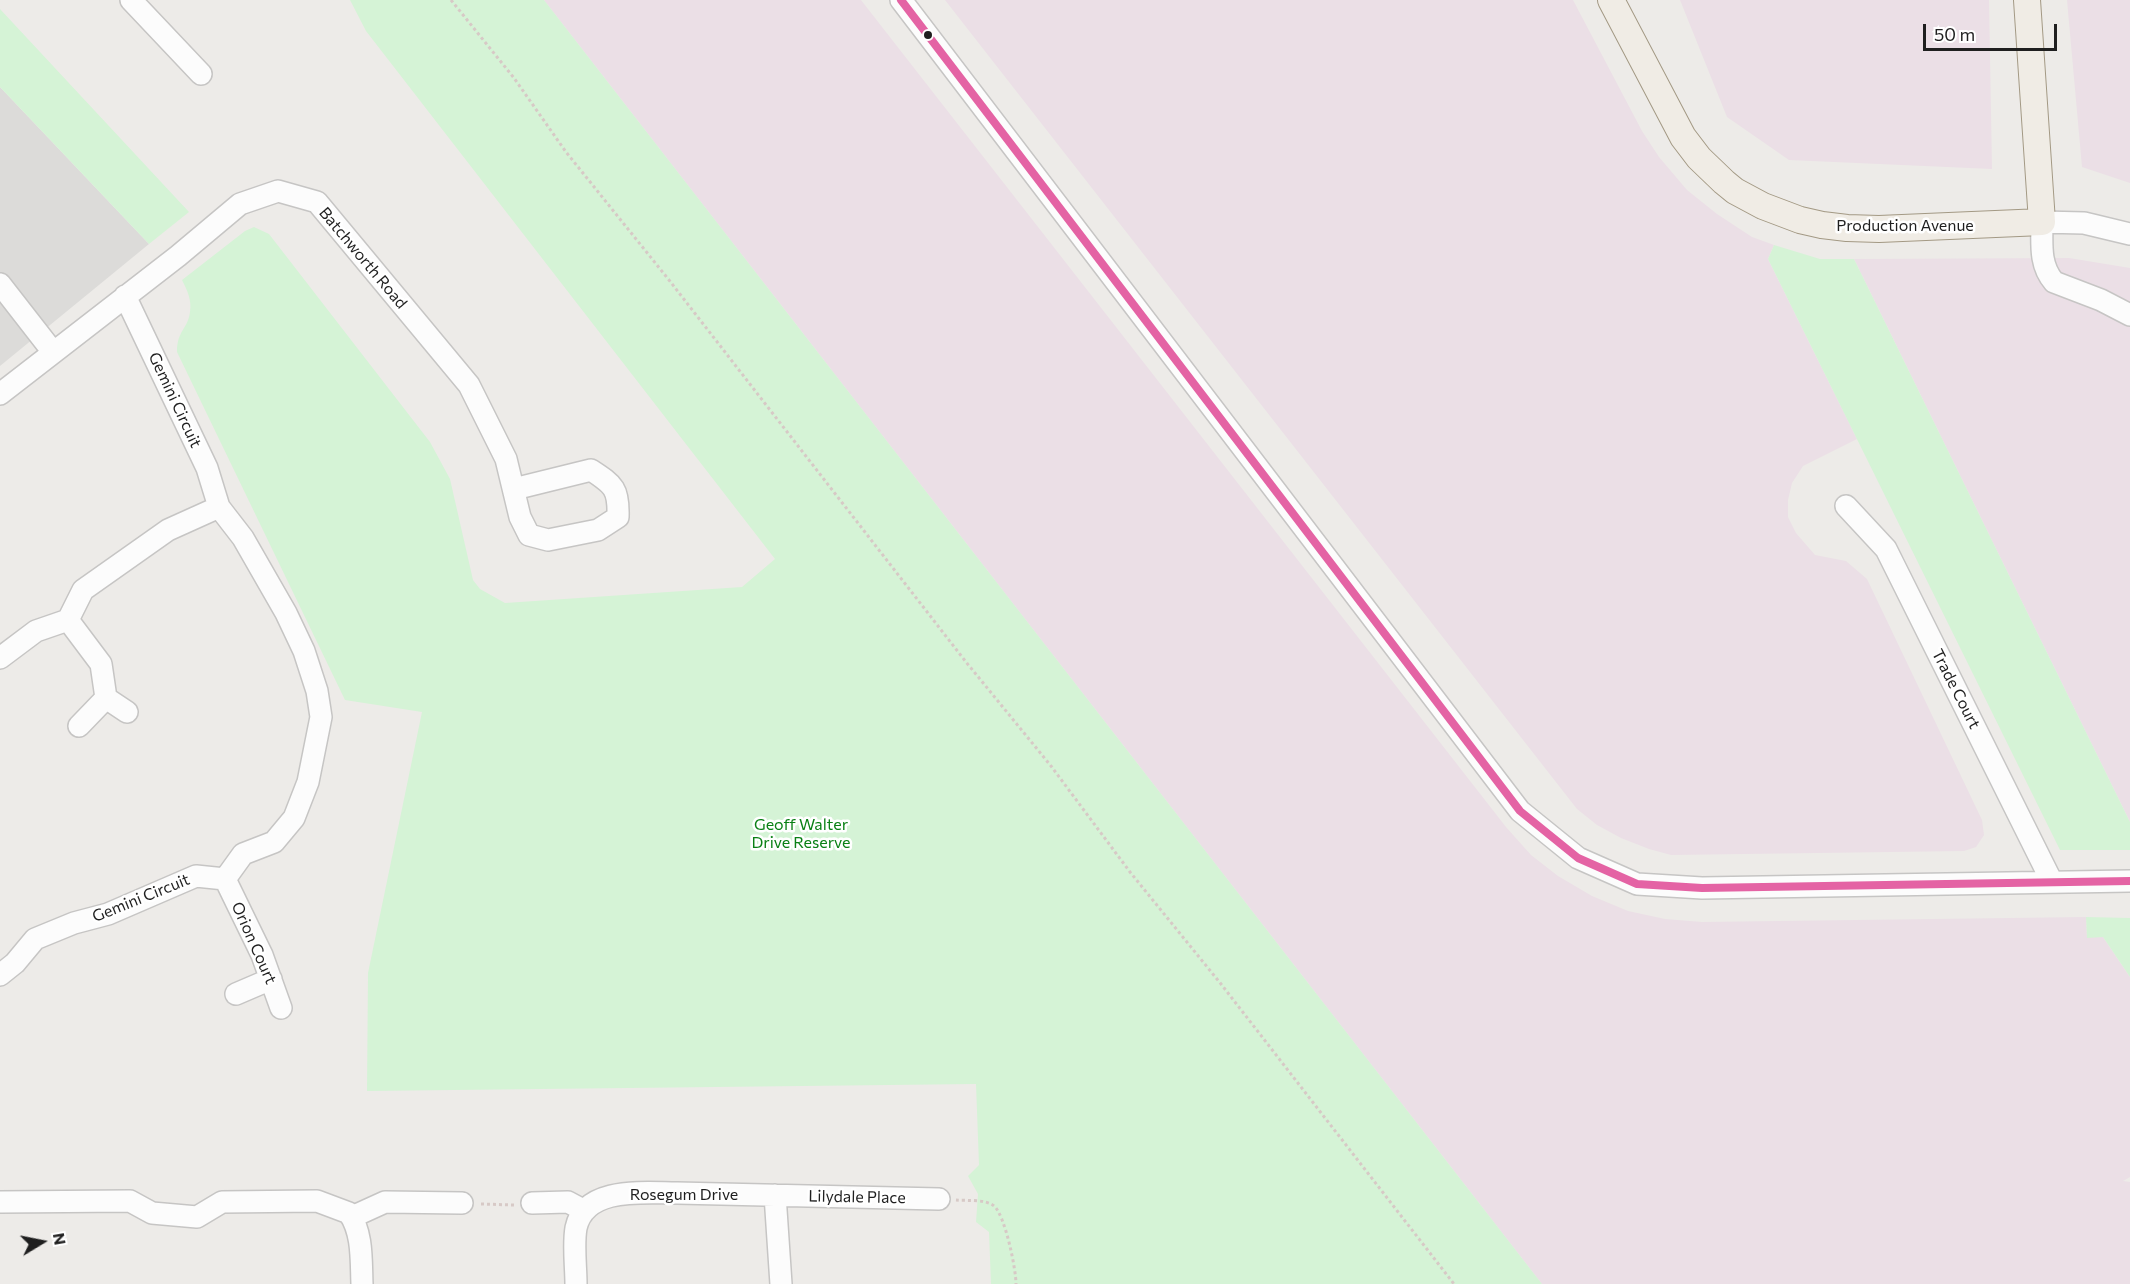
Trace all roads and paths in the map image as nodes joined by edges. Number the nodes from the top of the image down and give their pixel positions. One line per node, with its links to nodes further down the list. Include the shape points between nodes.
1 (131, 0): 6 (street)
2 (451, 0): 40 (path)
3 (901, 0): 24 (street, via 1520,811 1578,858 1637,884 1702,888)
4 (1611, 0): 7 (main road, Production Avenue, via 1683,137 1724,182 1763,206 1800,220 1847,228)
5 (2027, 0): 7 (main road)
6 (201, 74)
7 (2042, 222): 8 (street, Production Avenue, via 2084,223); 11 (street, via 2042,260 2054,282)
8 (2130, 234)
9 (0, 284): 12 (street)
10 (125, 296): 12 (street, Batchworth Road); 14 (street, Batchworth Road, via 240,204 278,191 317,202 469,386 506,459); 16 (street, Gemini Circuit, via 207,468)
11 (2130, 315)
12 (53, 352): 13 (street, Batchworth Road)
13 (0, 394)
14 (514, 489): 14 (street, Batchworth Road, via 591,470 609,482 618,498 618,517 598,530 548,540 529,535)
15 (1846, 506): 24 (street, Trade Court, via 1886,549)
16 (219, 507): 17 (street, via 168,530 83,590); 22 (street, Gemini Circuit, via 243,538 286,613 307,661 321,717 308,782 294,818 274,842 243,854)
17 (68, 620): 18 (street, via 36,631); 19 (street, via 101,664)
18 (0, 657)
19 (106, 698): 20 (street); 21 (street)
20 (127, 712)
21 (79, 726)
22 (225, 879): 25 (street, Gemini Circuit, via 196,876 108,914 35,939); 26 (street, Orion Court)
23 (2130, 881): 24 (street)
24 (2052, 882)
25 (0, 975)
26 (271, 979): 27 (street); 28 (street, Orion Court)
27 (236, 994)
28 (281, 1008)
29 (775, 1195): 30 (street, Lilydale Place); 34 (street, Rosegum Drive, via 634,1194 603,1198); 38 (street)
30 (939, 1199): 39 (path, via 995,1207 1014,1262)
31 (0, 1202): 35 (street, via 130,1200 152,1213 197,1217 222,1202 317,1201)
32 (462, 1203): 33 (path); 35 (street, via 385,1202)
33 (532, 1203): 34 (street, via 568,1202)
34 (584, 1210): 37 (street, via 576,1228)
35 (352, 1217): 36 (street, via 359,1236)
36 (362, 1284)
37 (576, 1284)
38 (781, 1284)
39 (1016, 1284)
40 (1454, 1284)

